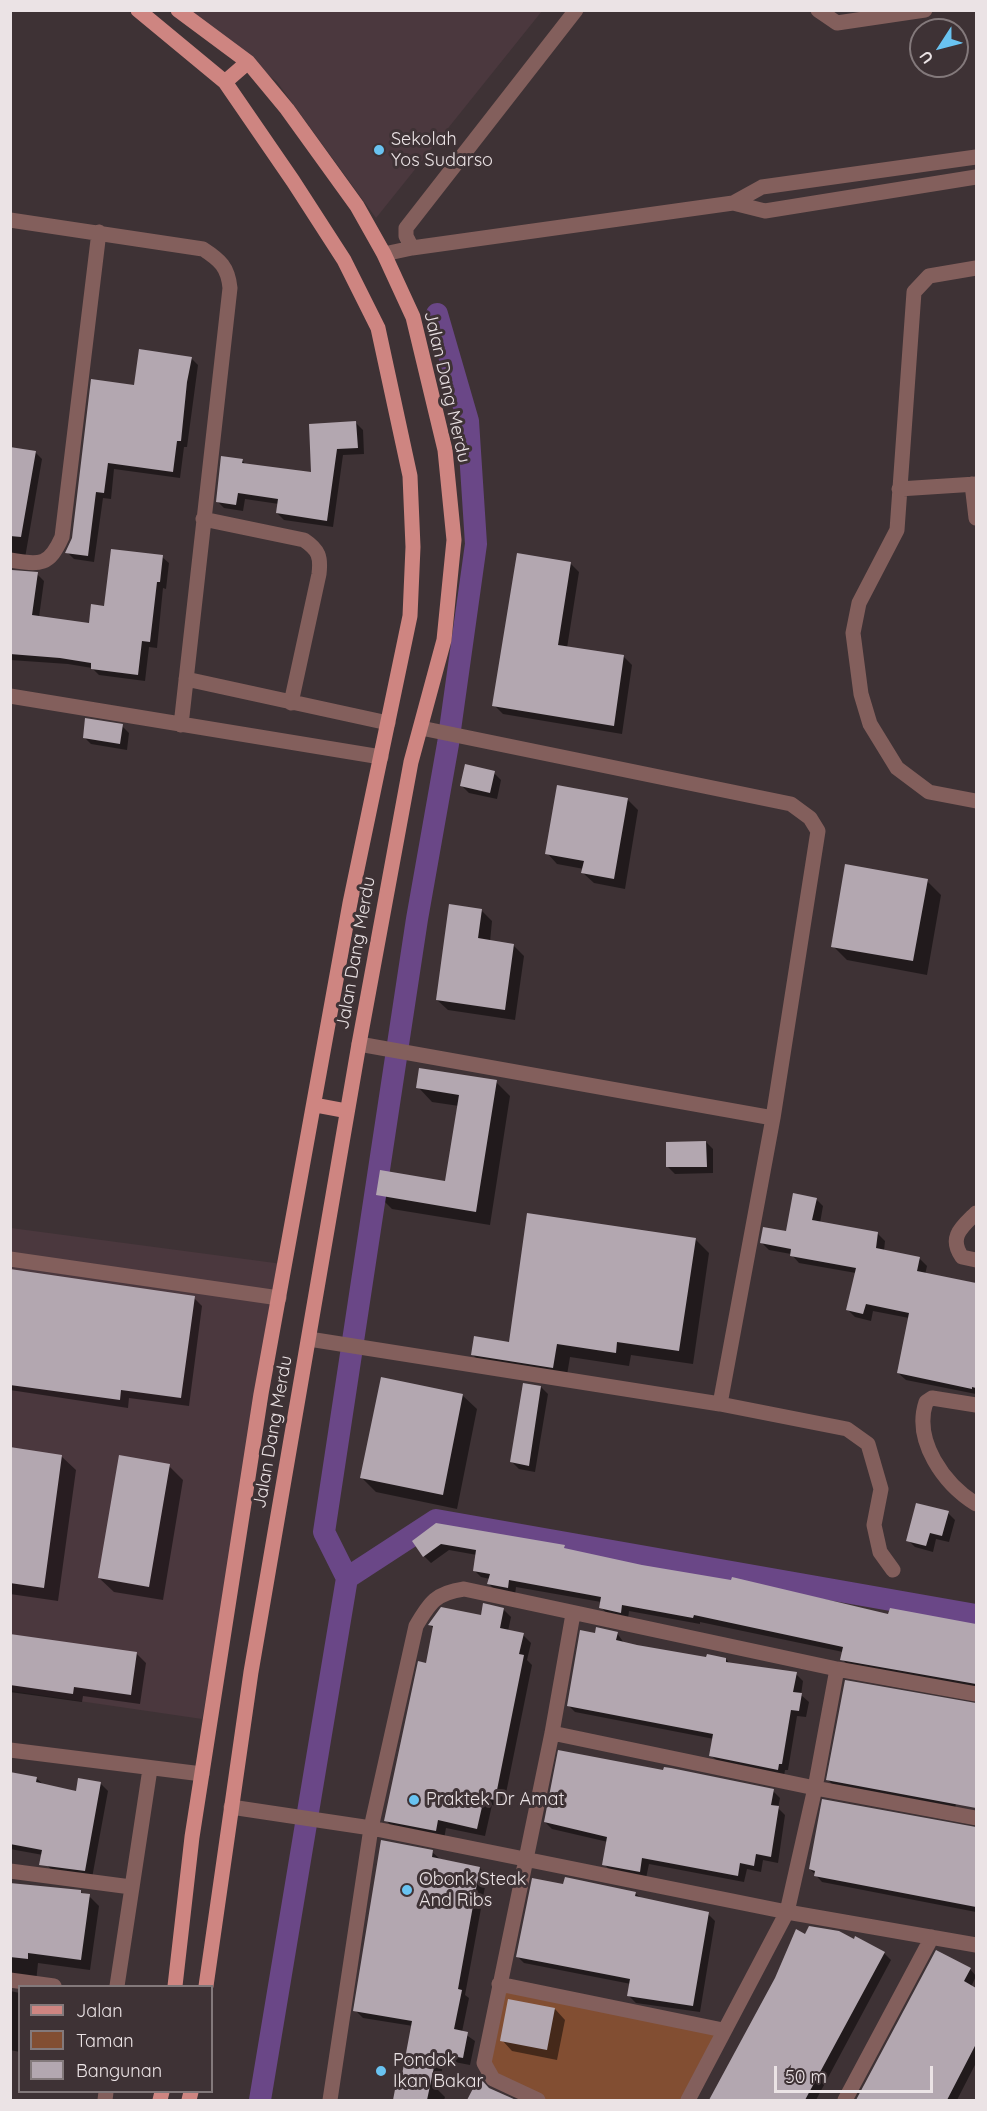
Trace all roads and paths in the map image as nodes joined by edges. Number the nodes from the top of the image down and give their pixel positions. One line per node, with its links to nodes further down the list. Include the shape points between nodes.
1 (138, 10): 7 (main road, Jalan Dang Merdu)
2 (178, 10): 6 (main road, Jalan Dang Merdu)
3 (576, 10): 13 (street, via 406,228)
4 (818, 10): 5 (street, via 837,23)
5 (926, 10)
6 (248, 62): 7 (main road); 14 (main road, Jalan Dang Merdu, via 287,109)
7 (225, 82): 24 (main road, Jalan Dang Merdu, via 344,260 378,328 410,476 412,536 410,616)
8 (976, 157): 10 (street, via 762,187)
9 (976, 177): 10 (street, via 765,211)
10 (733, 203): 13 (street)
11 (10, 220): 12 (street)
12 (99, 232): 19 (street, via 203,249 220,260 228,273 230,288); 20 (street, via 62,537 54,555 42,563)
13 (412, 248): 14 (street)
14 (384, 254): 26 (main road, Jalan Dang Merdu, via 413,317 445,450 454,540 444,640)
15 (976, 268): 17 (street, via 928,276 914,292)
16 (974, 484): 17 (street); 18 (street)
17 (899, 489): 28 (street, via 895,537 856,614 853,633 861,694 881,746 905,775 929,792)
18 (976, 518)
19 (202, 519): 21 (street); 23 (street, via 304,540 316,548 321,560 319,574)
20 (10, 560)
21 (186, 679): 23 (street); 25 (street)
22 (10, 696): 25 (street)
23 (291, 703): 24 (street)
24 (388, 723): 27 (main road, Jalan Dang Merdu)
25 (181, 725): 27 (street)
26 (421, 728): 29 (main road, Jalan Dang Merdu, via 411,762); 32 (street, via 791,804 810,818 818,831 816,852)
27 (381, 757): 30 (main road, Jalan Dang Merdu, via 350,903)
28 (976, 801)
29 (359, 1044): 31 (main road, Jalan Dang Merdu); 32 (street)
30 (315, 1105): 31 (main road); 36 (main road, Jalan Dang Merdu)
31 (347, 1111): 37 (main road, Jalan Dang Merdu)
32 (773, 1118): 38 (street)
33 (976, 1213): 35 (street, via 955,1239 962,1257)
34 (10, 1259): 36 (street)
35 (976, 1260)
36 (279, 1298): 48 (main road, Jalan Dang Merdu)
37 (309, 1339): 38 (street); 50 (main road, Jalan Dang Merdu)
38 (720, 1404): 41 (street, via 847,1429 868,1444 881,1489 874,1525 880,1552)
39 (976, 1405): 40 (street, via 932,1398 926,1402 922,1429 937,1465 963,1496)
40 (976, 1504)
41 (893, 1570)
42 (573, 1614): 43 (street); 45 (street); 52 (street, via 464,1589 445,1592 428,1606 416,1626)
43 (837, 1668): 44 (street); 49 (street)
44 (976, 1694)
45 (552, 1733): 49 (street); 53 (street)
46 (10, 1750): 47 (street)
47 (150, 1769): 48 (street); 55 (street)
48 (202, 1774): 63 (main road, Jalan Dang Merdu)
49 (815, 1788): 51 (street); 56 (street)
50 (231, 1807): 52 (street); 64 (main road, Jalan Dang Merdu)
51 (976, 1818)
52 (371, 1828): 53 (street); 66 (street)
53 (526, 1860): 56 (street); 60 (street)
54 (10, 1871): 55 (street)
55 (131, 1887): 62 (street)
56 (787, 1912): 57 (street); 65 (street)
57 (932, 1937): 58 (street); 69 (street)
58 (976, 1945)
59 (10, 1980): 61 (street)
60 (500, 1984): 65 (street); 67 (street, via 484,2065 493,2079)
61 (47, 1985)
62 (117, 1985)
63 (175, 1985)
64 (206, 1985)
65 (723, 2030): 68 (street)
66 (330, 2100)
67 (538, 2100)
68 (688, 2100)
69 (845, 2100)

